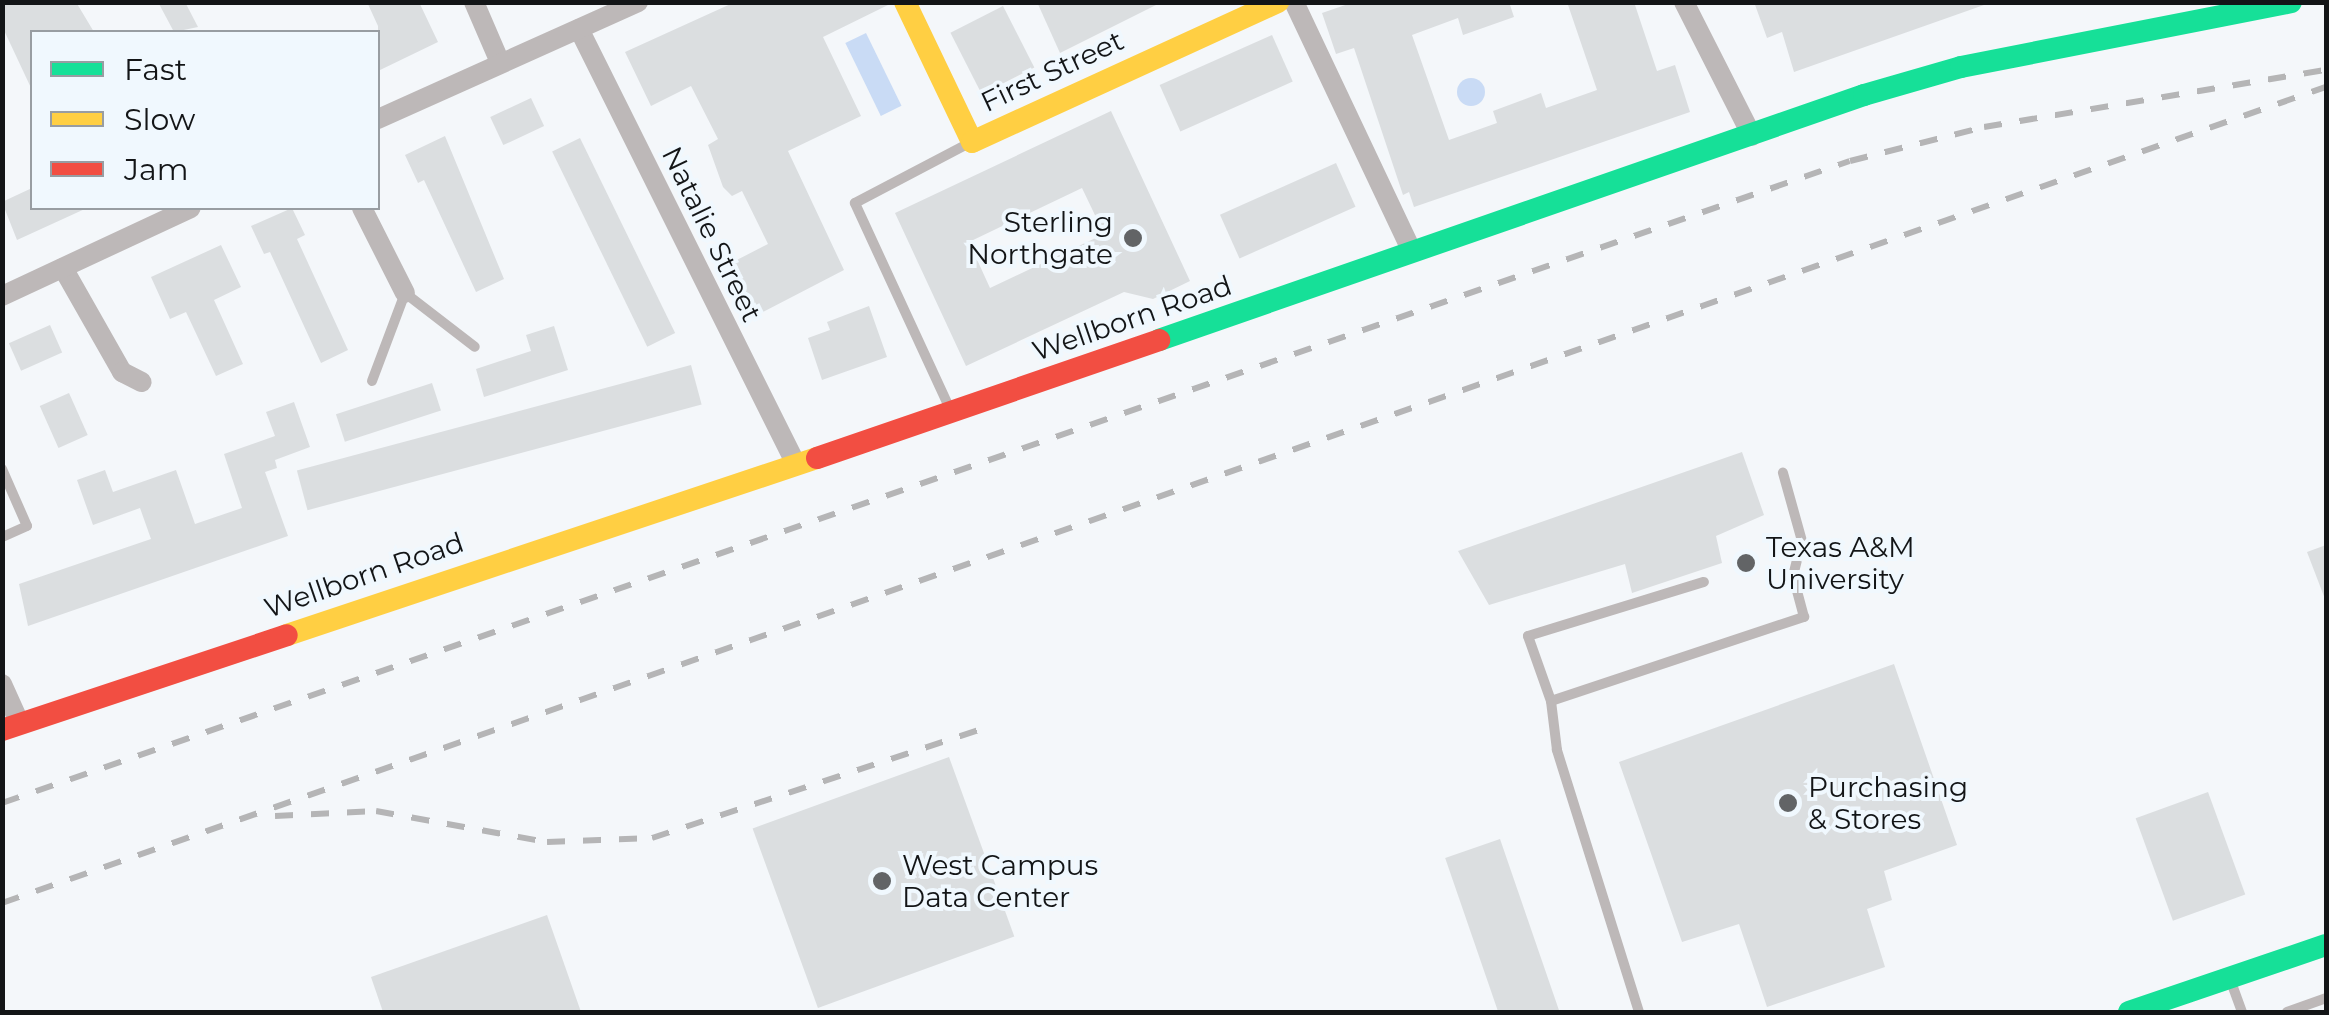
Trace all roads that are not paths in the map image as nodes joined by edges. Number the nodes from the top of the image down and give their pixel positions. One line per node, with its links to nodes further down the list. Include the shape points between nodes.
1 (474, 2): 9 (street)
2 (638, 2): 8 (street)
3 (905, 2): 12 (main road)
4 (1278, 2): 12 (main road, First Street)
5 (1294, 2): 15 (street)
6 (1684, 2): 11 (street)
7 (2276, 4): 11 (main road, Wellborn Road, via 1962,67)
8 (580, 29): 9 (street); 23 (street, Natalie Street)
9 (499, 60): 10 (street)
10 (380, 118)
11 (1752, 136): 15 (main road, Wellborn Road)
12 (972, 142): 22 (lane, First Street, via 855,203)
13 (187, 210): 16 (street)
14 (363, 210): 17 (street)
15 (1412, 252): 22 (main road, Wellborn Road)
16 (63, 268): 18 (street); 21 (street, via 122,372)
17 (404, 293): 19 (lane); 20 (lane)
18 (2, 296)
19 (476, 347)
20 (372, 381)
21 (142, 382)
22 (951, 412): 23 (main road, Wellborn Road)
23 (795, 463): 30 (main road, Wellborn Road)
24 (2, 469): 26 (lane, via 27,526)
25 (1782, 472): 29 (lane, via 1802,541 1793,576 1804,617)
26 (2, 537)
27 (1704, 582): 29 (lane, via 1528,636)
28 (2, 684): 30 (street)
29 (1551, 701): 34 (lane, via 1557,750)
30 (11, 727)
31 (2326, 946): 32 (main road)
32 (2230, 978): 35 (main road); 36 (lane)
33 (2326, 998): 37 (lane)
34 (1640, 1012)
35 (2129, 1012)
36 (2242, 1012)
37 (2286, 1012)

